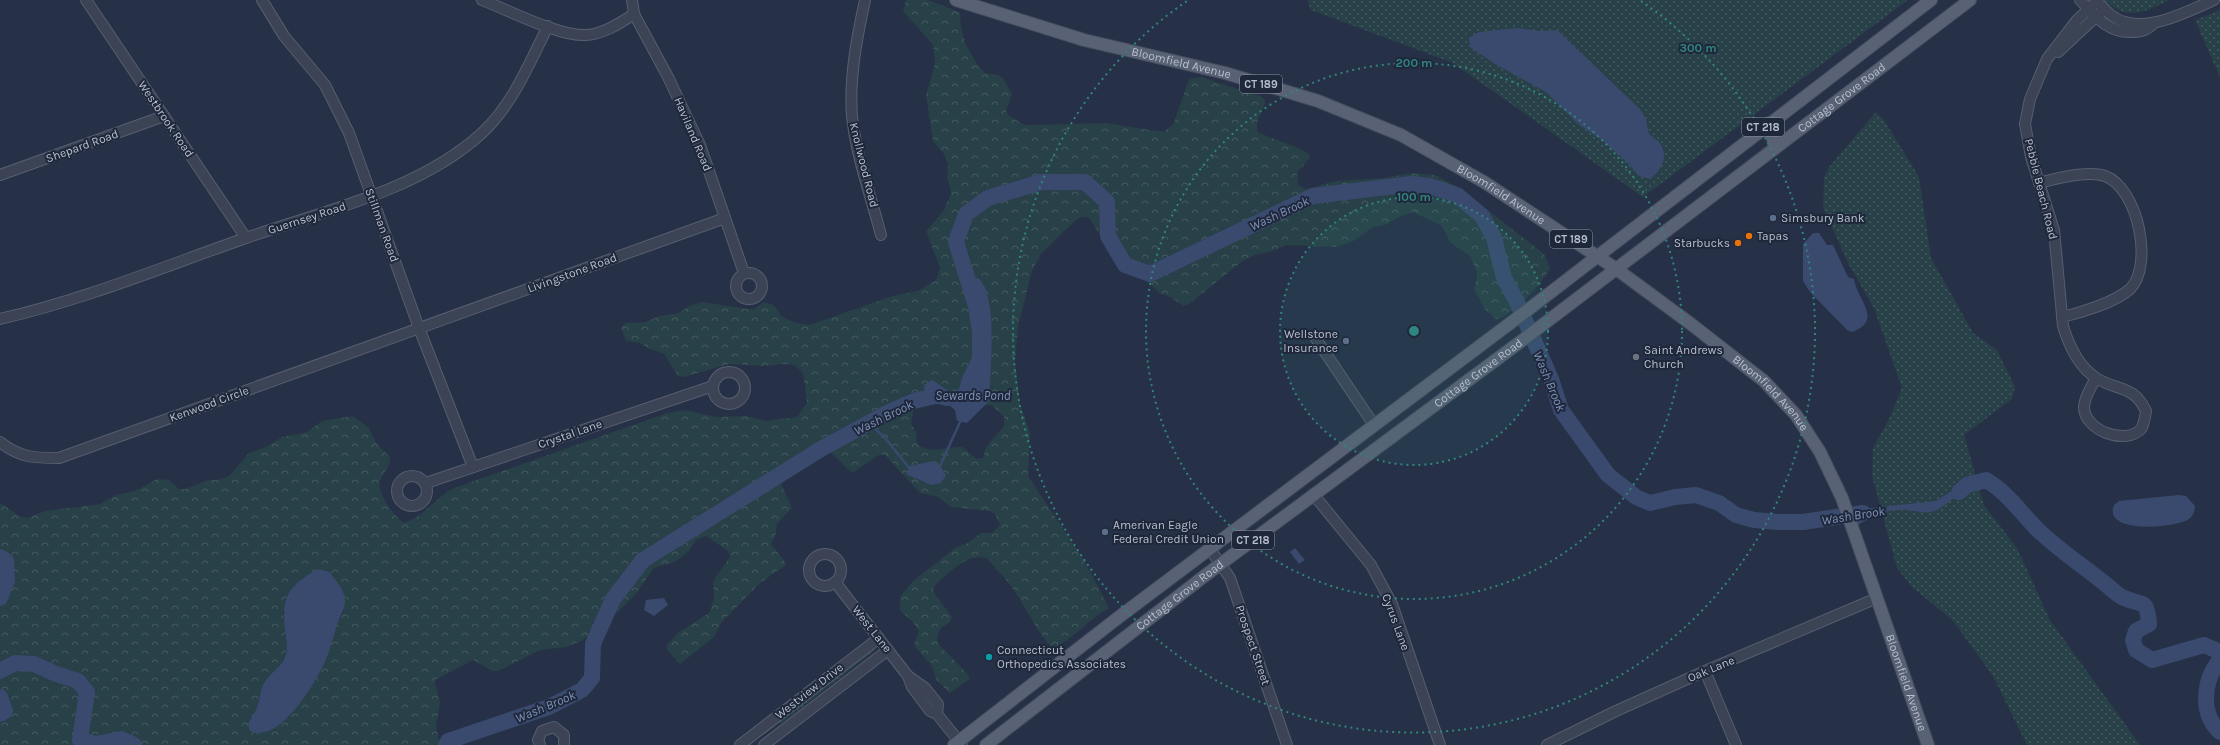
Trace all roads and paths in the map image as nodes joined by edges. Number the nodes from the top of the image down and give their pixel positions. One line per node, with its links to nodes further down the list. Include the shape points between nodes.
1 (86, 0): 17 (street, Westbrook Road)
2 (262, 0): 22 (street, Stillman Road, via 284,36 325,85 349,133)
3 (482, 0): 16 (street)
4 (632, 0): 14 (street, Haviland Road)
5 (865, 0): 24 (street, Knollwood Road, via 853,77 852,116)
6 (956, 0): 26 (main road, Bloomfield Avenue / CT 189, via 1084,40 1225,73 1318,101 1401,135 1484,182)
7 (1931, 0): 18 (main road, Cottage Grove Road / CT 218)
8 (1970, 0): 19 (main road, Cottage Grove Road / CT 218)
9 (2080, 0): 13 (street)
10 (2214, 0): 15 (street)
11 (2096, 1): 12 (street); 13 (street, Pebble Beach Road)
12 (2104, 9): 13 (street, Pebble Beach Road); 15 (street, via 2124,22)
13 (2092, 13): 15 (street, via 2115,31 2147,30); 21 (street, Pebble Beach Road, via 2046,63 2030,99 2025,124)
14 (634, 14): 16 (street, via 603,31 586,35); 23 (street, Haviland Road, via 700,145)
15 (2154, 23)
16 (548, 26): 22 (street, Guernsey Road, via 508,103 482,133 452,157)
17 (164, 116): 20 (street, Shepard Road); 25 (street, Westbrook Road)
18 (1769, 123): 19 (main road); 26 (main road, Cottage Grove Road / CT 218)
19 (1775, 147): 27 (main road, Cottage Grove Road / CT 218)
20 (0, 175)
21 (2039, 183): 29 (street, Pebble Beach Road, via 2054,230); 29 (street, via 2070,176 2105,176 2118,184 2128,196 2136,214 2140,233 2141,261 2130,289 2093,307)
22 (372, 197): 25 (street, Guernsey Road); 31 (street, Stillman Road)
23 (725, 218): 28 (street, Haviland Road); 31 (street, Livingstone Road)
24 (881, 235)
25 (246, 238): 30 (street, Guernsey Road, via 44,309)
26 (1597, 256): 27 (main road, Bloomfield Avenue / CT 189); 35 (main road, Cottage Grove Road / CT 218)
27 (1615, 268): 39 (main road, Cottage Grove Road / CT 218, via 1524,339); 43 (main road, Bloomfield Avenue / CT 189, via 1764,381 1796,414 1820,452 1842,498)
28 (744, 273)
29 (2062, 317): 33 (street, Pebble Beach Road, via 2067,340 2074,355)
30 (0, 319)
31 (419, 328): 36 (street, Kenwood Circle, via 59,458 33,458 12,451); 37 (street, Stillman Road)
32 (1316, 339): 35 (street)
33 (2096, 378): 33 (street, Pebble Beach Road, via 2087,395 2084,407 2086,418 2092,426 2123,436 2132,435 2141,428 2146,411 2137,396)
34 (714, 386): 37 (street, Crystal Lane)
35 (1374, 425): 40 (main road, Cottage Grove Road / CT 218)
36 (0, 442)
37 (474, 467): 38 (street, Crystal Lane)
38 (426, 484)
39 (1313, 494): 41 (main road, Cottage Grove Road / CT 218); 56 (street, Cyrus Lane, via 1371,565 1392,604)
40 (1210, 549): 41 (street, Prospect Street); 48 (main road, Cottage Grove Road / CT 218)
41 (1221, 564): 54 (main road, Cottage Grove Road / CT 218); 55 (street, Prospect Street, via 1230,578)
42 (836, 582): 44 (street, West Lane)
43 (1877, 598): 46 (street, Oak Lane); 58 (main road, Bloomfield Avenue / CT 189)
44 (879, 638): 45 (street, West Lane); 52 (street, Westview Drive)
45 (888, 650): 48 (street, West Lane, via 908,676 925,688 938,704 938,714); 53 (street, Westview Drive)
46 (1705, 671): 47 (street, Oak Lane); 57 (street)
47 (1567, 740): 49 (street, Oak Lane)
48 (958, 744)
49 (1550, 744)
50 (540, 745): 51 (street, via 538,740 542,731 554,727 564,734)
51 (564, 745)
52 (740, 745)
53 (764, 745)
54 (986, 745)
55 (1287, 745)
56 (1440, 745)
57 (1736, 745)
58 (1928, 745)

